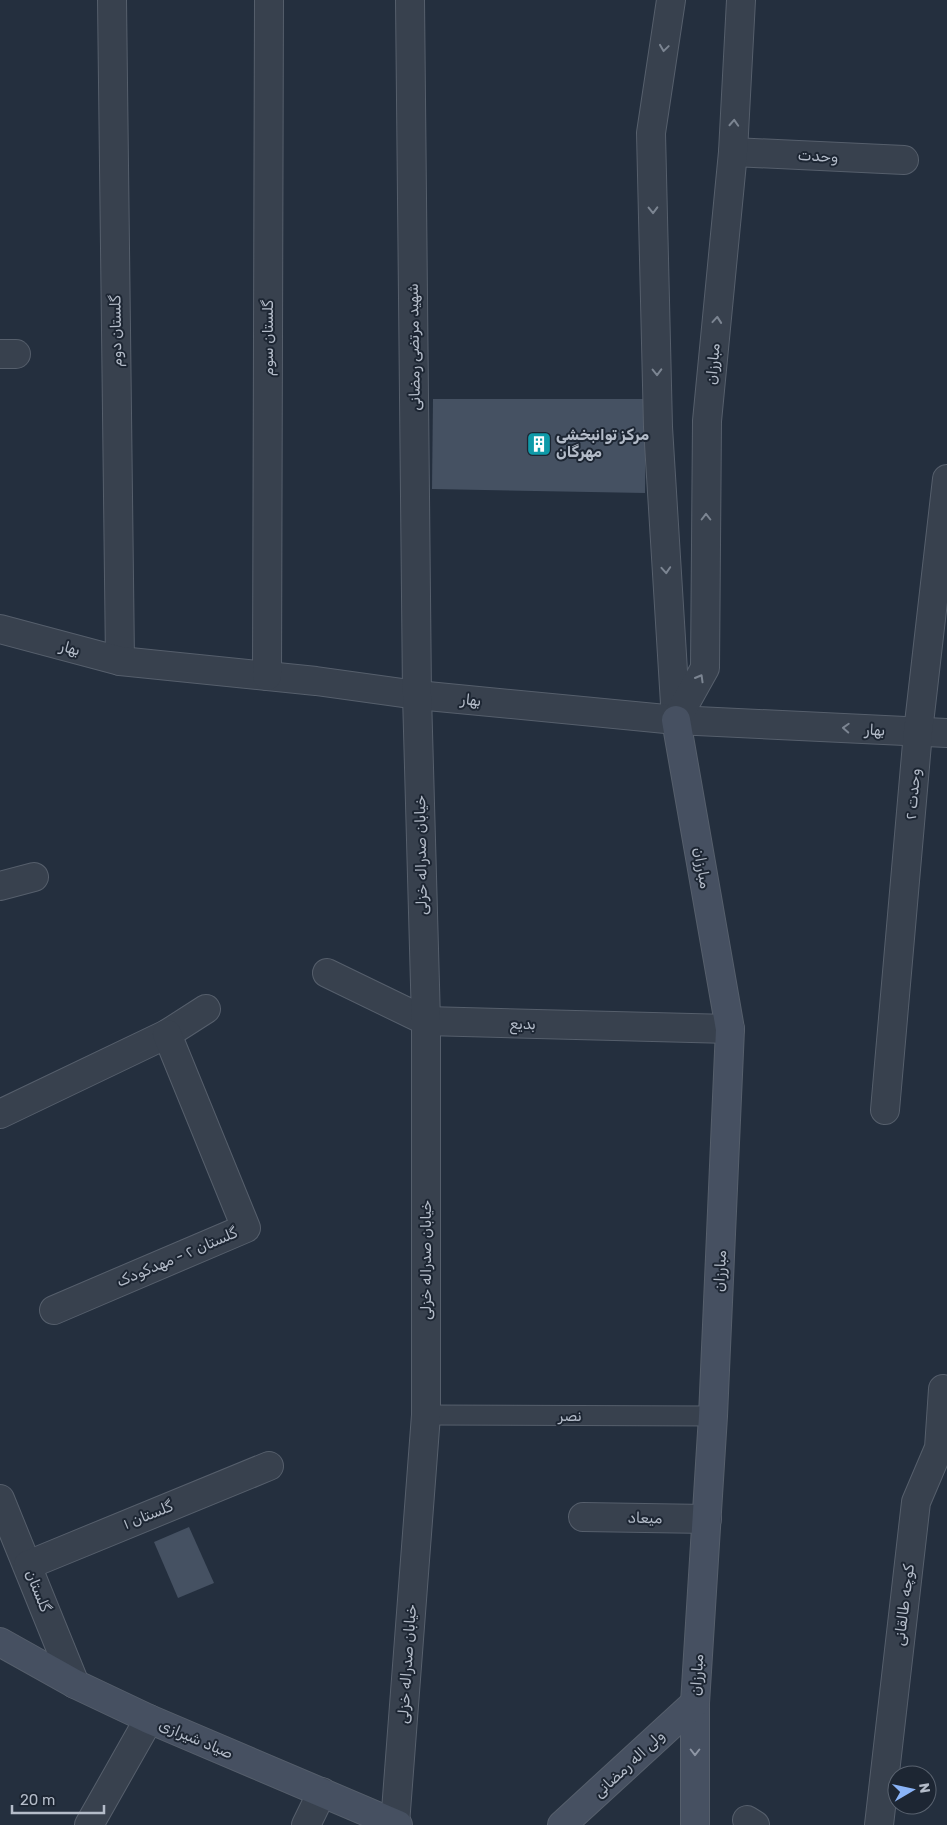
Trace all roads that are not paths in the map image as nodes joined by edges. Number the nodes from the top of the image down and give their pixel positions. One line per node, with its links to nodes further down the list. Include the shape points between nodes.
1 (112, 0): 10 (street, گلستان دوم)
2 (269, 0): 11 (street, گلستان سوم)
3 (410, 0): 12 (street, شهید مرتضی رمضانی)
4 (670, 0): 13 (street, مبارزان, one-way to 13, via 651,133 658,427)
5 (741, 0): 6 (street, مبارزان, one-way to 5)
6 (732, 152): 7 (street, وحدت); 13 (street, مبارزان, one-way to 6, via 705,668 707,421)
7 (904, 160)
8 (947, 480): 14 (street, وحدت ۲)
9 (0, 629): 10 (street, بهار)
10 (120, 661): 11 (street, بهار)
11 (266, 676): 12 (street, بهار)
12 (417, 695): 13 (street, بهار); 20 (street, خیابان صدراله خزلی)
13 (676, 720): 14 (street, بهار, one-way to 13); 21 (street, مبارزان)
14 (918, 732): 15 (street, بهار); 23 (street, وحدت ۲)
15 (947, 733)
16 (34, 877): 17 (street)
17 (0, 886)
18 (327, 973): 20 (street, بدیع)
19 (206, 1009): 22 (street)
20 (426, 1022): 21 (street, بدیع); 27 (street, خیابان صدراله خزلی)
21 (730, 1029): 28 (street, مبارزان)
22 (167, 1034): 24 (street); 25 (street, گلستان ۲ - مهدکودک, via 246,1228)
23 (885, 1110)
24 (0, 1114)
25 (54, 1310)
26 (943, 1389): 44 (street, کوچه طالقانی, via 939,1448 916,1502)
27 (426, 1415): 28 (lane, نصر); 39 (street, خیابان صدراله خزلی)
28 (713, 1416): 32 (street, مبارزان)
29 (269, 1466): 33 (street, گلستان ۱)
30 (0, 1499): 33 (street, گلستان)
31 (583, 1517): 32 (street, میعاد)
32 (707, 1519): 36 (street, مبارزان)
33 (28, 1565): 35 (street, گلستان)
34 (0, 1642): 35 (street, صیاد شیرازی)
35 (75, 1684): 37 (street, صیاد شیرازی)
36 (695, 1703): 42 (street, ولی اله رمضانی); 43 (street, مبارزان, one-way to 43)
37 (149, 1719): 38 (street, صیاد شیرازی); 40 (street)
38 (322, 1792): 39 (street, صیاد شیرازی); 41 (street)
39 (396, 1824)
40 (89, 1825)
41 (306, 1825)
42 (562, 1825)
43 (695, 1825)
44 (879, 1825)

